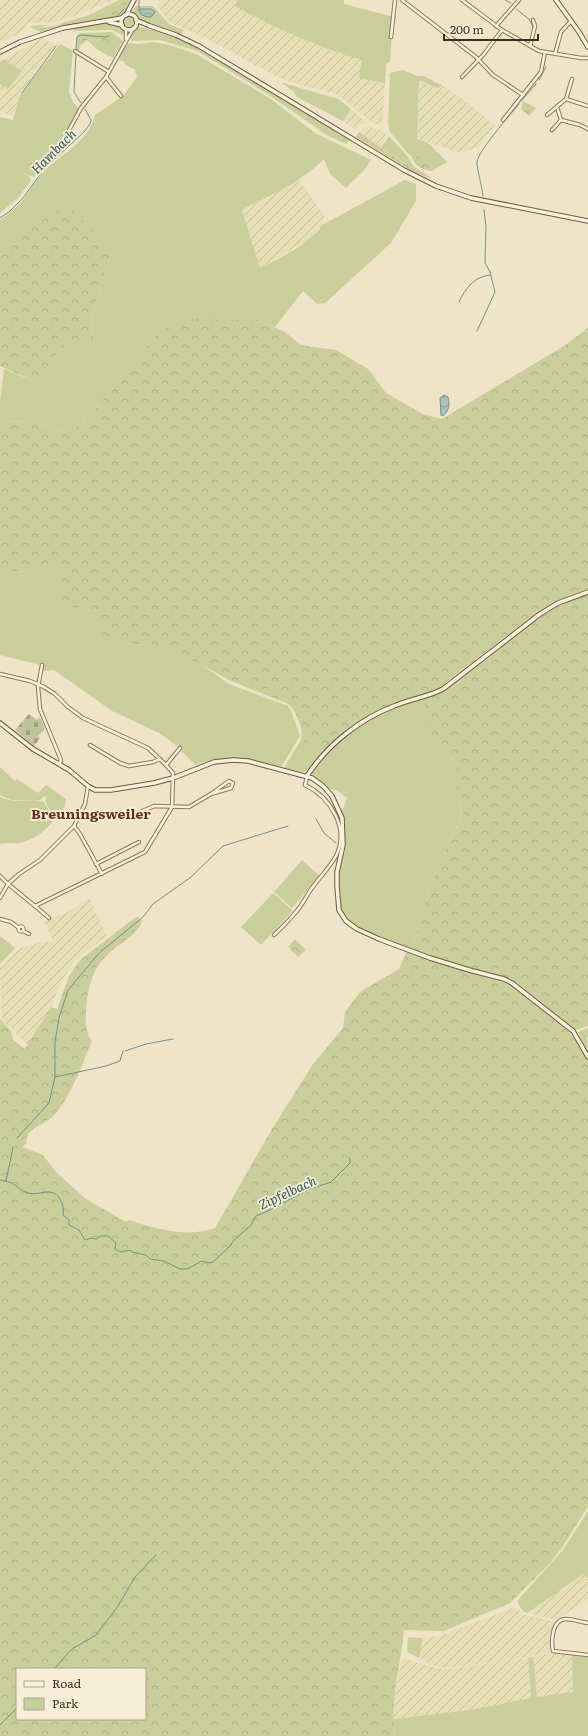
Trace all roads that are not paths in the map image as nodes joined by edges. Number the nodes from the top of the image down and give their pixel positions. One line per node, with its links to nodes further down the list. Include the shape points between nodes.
1 (395, 0): 20 (street)
2 (402, 0): 29 (street, via 465,48)
3 (462, 0): 16 (street)
4 (519, 0): 16 (street)
5 (556, 0): 13 (street)
6 (133, 2): 7 (street); 8 (street)
7 (126, 15): 8 (street); 9 (street)
8 (133, 15): 10 (street)
9 (122, 18): 12 (street); 14 (street)
10 (136, 20): 15 (street); 17 (street)
11 (533, 20): 23 (street, via 535,26)
12 (106, 21): 14 (street); 25 (street, via 56,30)
13 (571, 21): 22 (street); 27 (street, via 561,32)
14 (122, 24): 18 (street)
15 (150, 26): 17 (street); 45 (street, via 199,46 404,170 436,186 478,200)
16 (496, 26): 19 (street)
17 (134, 27): 18 (street); 21 (street)
18 (126, 29): 21 (street)
19 (502, 30): 23 (street); 29 (street)
20 (391, 37)
21 (126, 40): 30 (street)
22 (587, 44)
23 (530, 46): 26 (street)
24 (75, 51): 30 (street)
25 (0, 52)
26 (545, 52): 27 (street); 34 (street, via 542,72)
27 (555, 54): 28 (street)
28 (588, 58)
29 (478, 61): 32 (street); 34 (street, via 493,75)
30 (109, 72): 31 (street)
31 (106, 77): 35 (street); 44 (street, via 81,108)
32 (462, 77)
33 (572, 78): 36 (street)
34 (523, 95): 40 (street)
35 (121, 96)
36 (566, 99): 37 (street); 38 (street)
37 (588, 106)
38 (556, 107): 39 (street); 41 (street)
39 (547, 115)
40 (503, 120)
41 (561, 120): 42 (street); 43 (street)
42 (588, 129)
43 (552, 130)
44 (67, 134)
45 (588, 221)
46 (588, 592): 56 (street, via 558,603 540,614 443,689 395,705 363,722 330,748)
47 (42, 664): 49 (street)
48 (0, 674): 49 (street)
49 (38, 684): 53 (street, via 55,694 75,713 139,743); 54 (street, via 42,715 58,750 61,760)
50 (0, 723): 54 (street, via 33,749)
51 (90, 745): 53 (street, via 129,766)
52 (180, 748): 55 (street)
53 (160, 759): 55 (street)
54 (59, 764): 58 (street)
55 (166, 765): 57 (street)
56 (308, 776): 57 (street, via 248,761 233,760 214,762); 73 (street, via 305,785 326,800 336,814 340,836 338,852 296,912); 74 (street, via 329,792 339,809 343,825 343,844 337,886 339,910 346,921 378,939 512,983 573,1031)
57 (173, 778): 58 (street, via 111,790 95,790); 60 (street)
58 (88, 786): 62 (street, via 85,804)
59 (211, 794): 59 (street, via 230,788 233,783 228,781); 60 (street, via 190,807)
60 (172, 807): 61 (street, via 154,806); 65 (street, via 145,852)
61 (138, 813)
62 (74, 826): 64 (street); 67 (street, via 40,860)
63 (139, 842): 64 (street)
64 (96, 864): 65 (street)
65 (102, 874): 69 (street)
66 (0, 876): 67 (street)
67 (8, 884): 68 (street); 69 (street)
68 (0, 898)
69 (35, 906): 70 (street)
70 (49, 918)
71 (0, 919): 72 (street)
72 (29, 934)
73 (274, 935)
74 (588, 1057)
75 (588, 1623): 76 (street, via 565,1619 556,1624 551,1643 552,1651)
76 (588, 1655)

